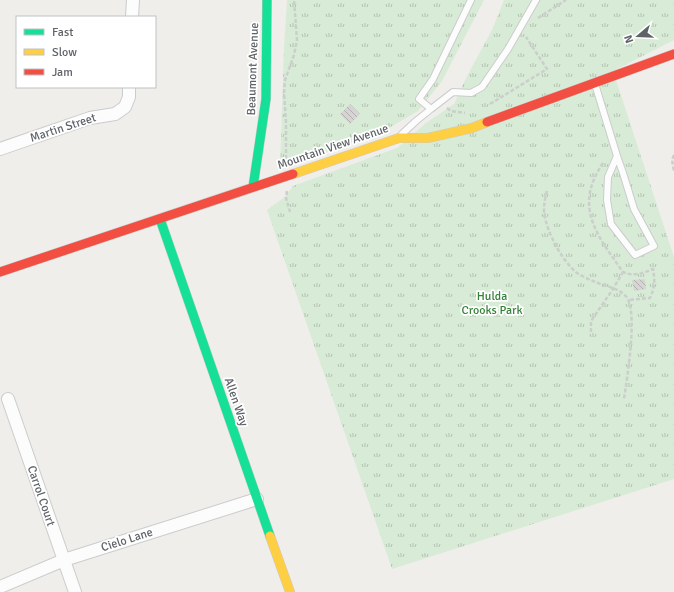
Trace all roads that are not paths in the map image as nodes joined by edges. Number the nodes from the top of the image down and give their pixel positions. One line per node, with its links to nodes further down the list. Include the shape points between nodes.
1 (132, 0): 5 (street)
2 (267, 0): 13 (street, Beaumont Avenue, via 266,99)
3 (471, 0): 9 (lane, via 432,79 419,99)
4 (536, 0): 9 (lane, via 508,49 482,87 471,93 453,92)
5 (132, 16)
6 (674, 54): 7 (street, Mountain View Avenue)
7 (595, 84): 10 (street, Mountain View Avenue, via 472,128 428,138); 12 (lane)
8 (130, 88): 11 (street, Martin Street, via 125,107 115,114 90,118)
9 (431, 109): 10 (lane)
10 (399, 138): 13 (street, Mountain View Avenue)
11 (0, 149)
12 (617, 156): 12 (lane, via 608,178 607,200 611,224 635,255 654,246 634,209)
13 (253, 187): 14 (street, Mountain View Avenue)
14 (160, 219): 15 (street, Mountain View Avenue); 17 (street, Allen Way)
15 (0, 272)
16 (8, 399): 18 (street, Carrol Court)
17 (257, 498): 18 (street, Cielo Lane); 21 (street, Allen Way)
18 (64, 560): 19 (street, Cielo Lane); 20 (street, Carrol Court)
19 (0, 587)
20 (75, 592)
21 (290, 592)

